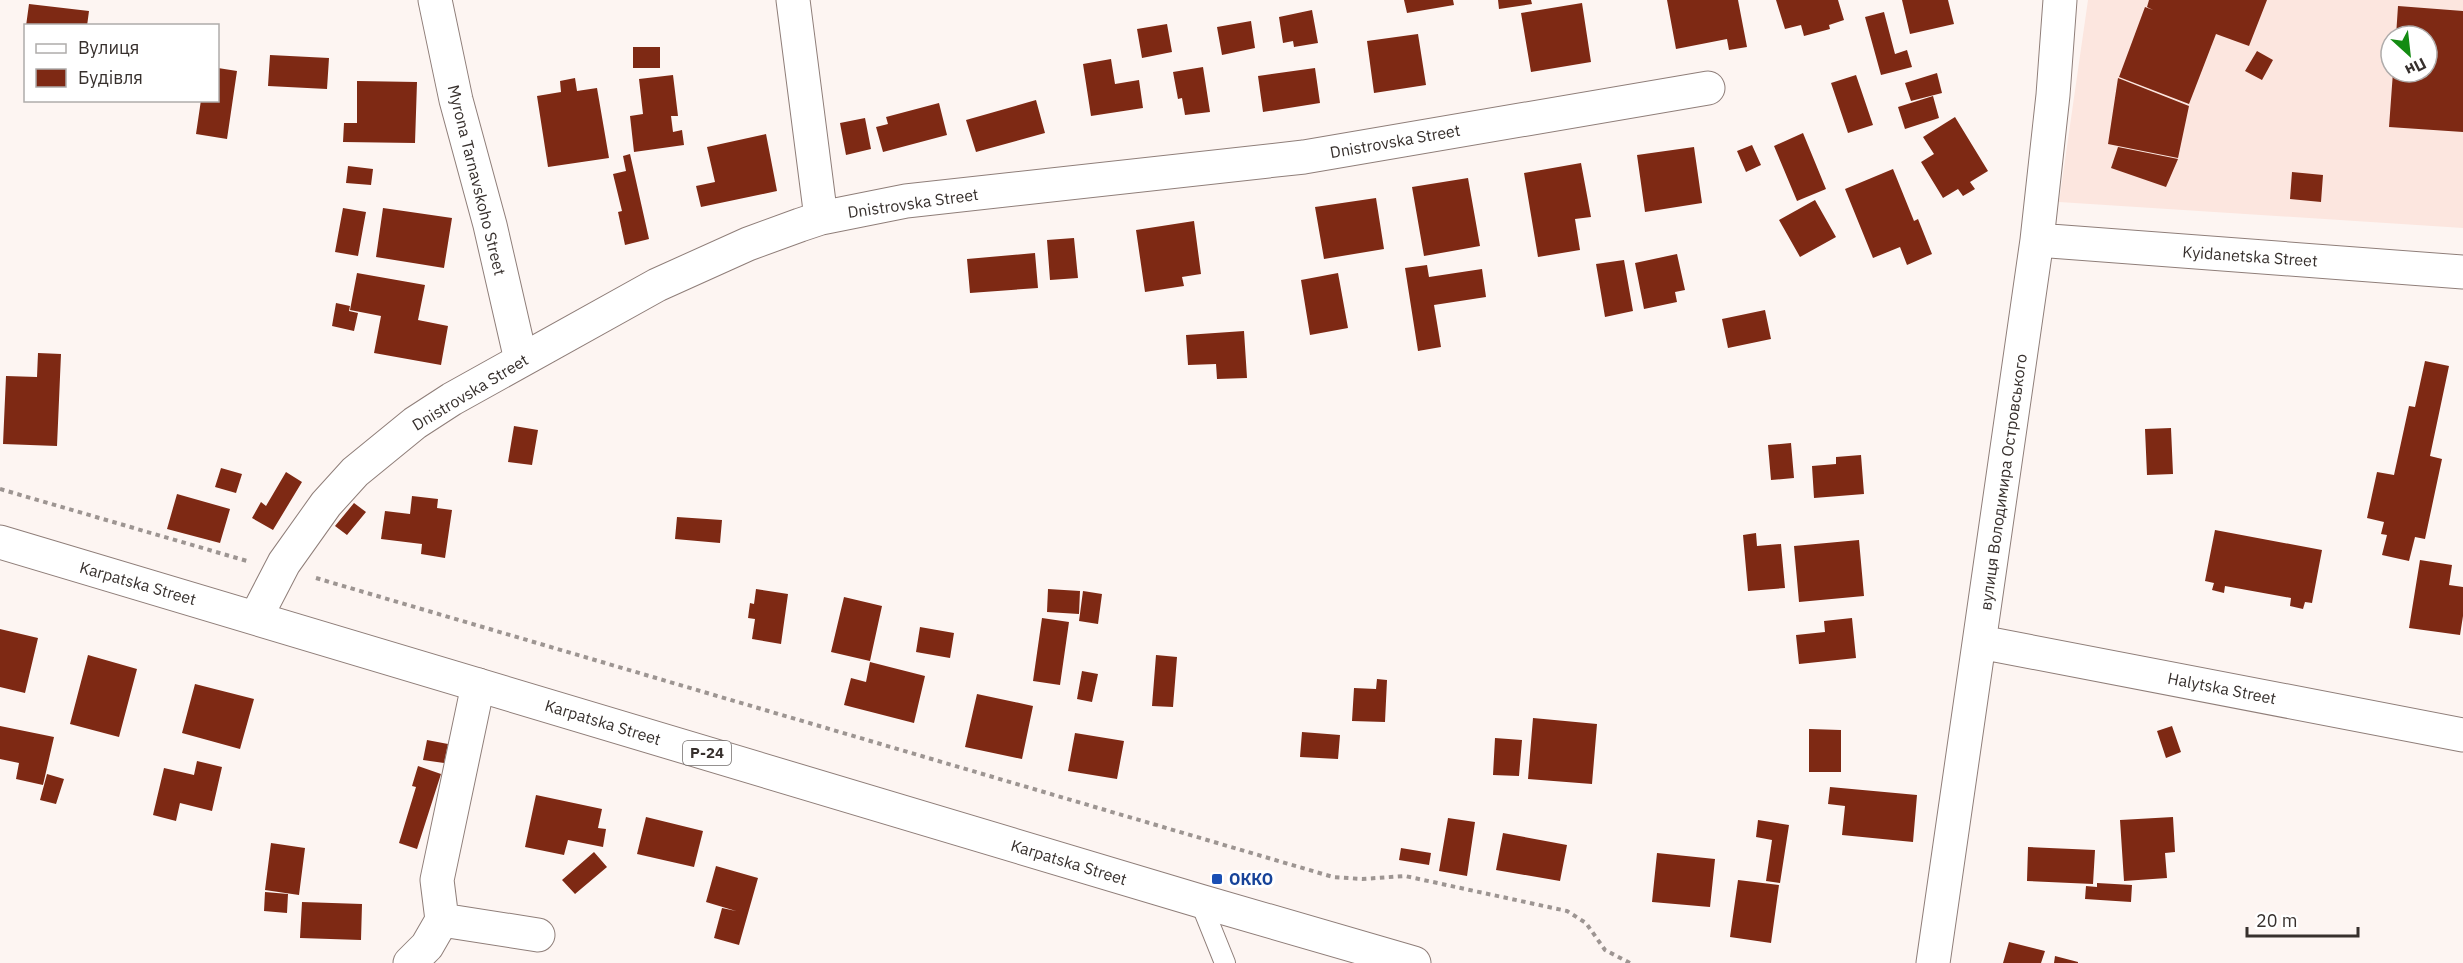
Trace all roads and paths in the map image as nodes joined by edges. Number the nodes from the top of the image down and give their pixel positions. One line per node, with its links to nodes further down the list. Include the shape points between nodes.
1 (435, 0): 8 (street, Myrona Tarnavskoho Street)
2 (793, 0): 5 (street)
3 (2060, 0): 6 (street, вулиця Володимира Островського)
4 (1708, 88): 5 (street, Dnistrovska Street, via 1304,157 906,201)
5 (821, 218): 8 (street, Dnistrovska Street, via 748,244 657,285)
6 (2037, 240): 7 (street, Kyidanetska Street); 13 (street, вулиця Володимира Островського)
7 (2463, 272)
8 (521, 360): 11 (street, Dnistrovska Street, via 415,423 355,472 312,522)
9 (0, 489): 11 (path)
10 (0, 542): 12 (street, Karpatska Street / Р-24)
11 (280, 571): 12 (street, Dnistrovska Street); 22 (path, via 1333,877 1405,876 1567,911 1586,923 1605,950)
12 (256, 617): 14 (street, Karpatska Street / Р-24)
13 (1980, 642): 15 (street, Halytska Street); 23 (street, вулиця Володимира Островського)
14 (478, 685): 16 (street, Karpatska Street / Р-24); 17 (street, via 437,880)
15 (2463, 735)
16 (1200, 901): 20 (lane); 21 (street, Karpatska Street / Р-24)
17 (442, 920): 18 (street); 19 (street, via 427,946)
18 (538, 935)
19 (410, 963)
20 (1225, 963)
21 (1414, 963)
22 (1630, 963)
23 (1933, 963)

